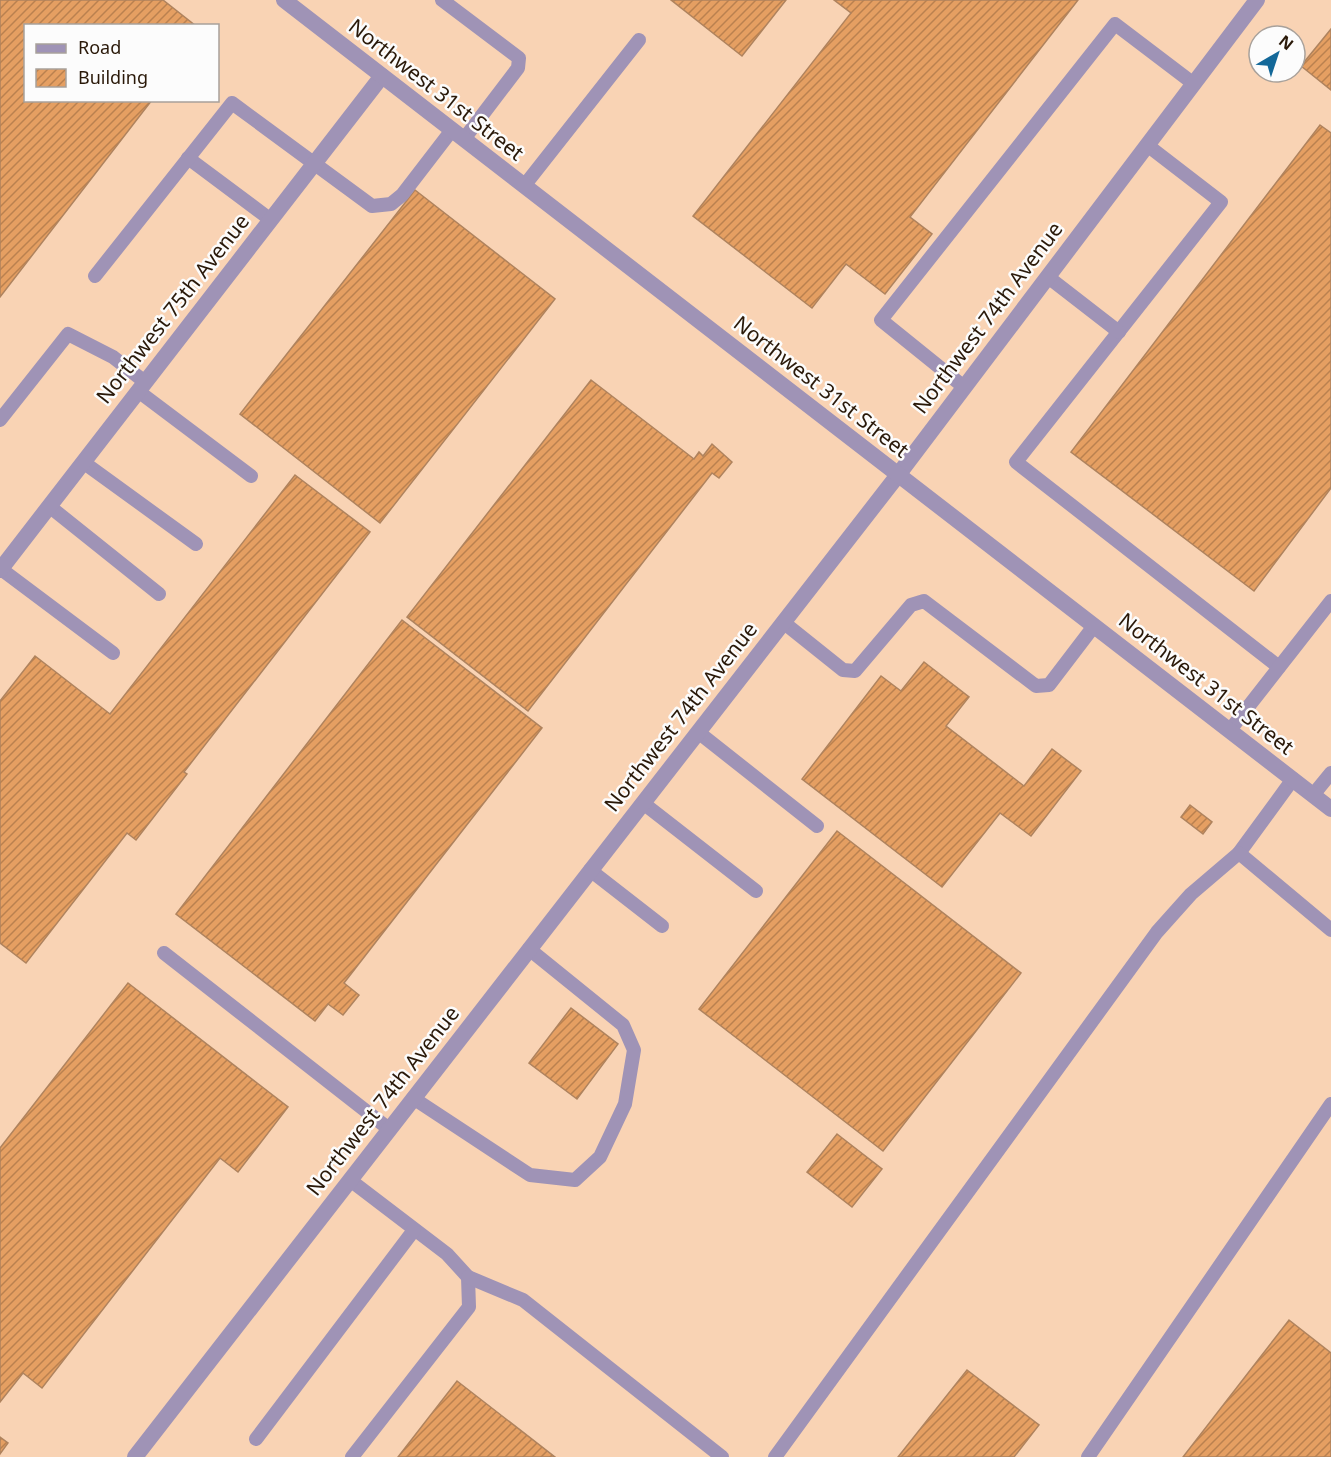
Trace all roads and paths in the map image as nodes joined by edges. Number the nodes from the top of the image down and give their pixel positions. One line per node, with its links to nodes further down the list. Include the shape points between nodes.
1 (284, 0): 5 (street, Northwest 31st Street)
2 (442, 0): 7 (lane, via 519,58 518,68)
3 (1257, 0): 6 (street, Northwest 74th Avenue)
4 (639, 40): 11 (lane)
5 (382, 76): 7 (street, Northwest 31st Street); 10 (street, Northwest 75th Avenue)
6 (1194, 84): 8 (street, Northwest 74th Avenue); 17 (lane, via 1115,24 881,320)
7 (458, 134): 10 (lane, via 402,195 381,207 361,199); 11 (street, Northwest 31st Street)
8 (1147, 145): 14 (street, Northwest 74th Avenue); 15 (lane, via 1221,202)
9 (188, 158): 10 (lane, via 232,103); 12 (lane); 13 (lane)
10 (314, 163): 12 (street, Northwest 75th Avenue)
11 (524, 186): 20 (street, Northwest 31st Street)
12 (271, 220): 16 (street, Northwest 75th Avenue)
13 (95, 276)
14 (1048, 277): 15 (lane); 17 (street, Northwest 74th Avenue)
15 (1119, 332): 30 (lane, via 1016,462)
16 (141, 387): 18 (lane, via 113,357 68,334); 19 (street, Northwest 75th Avenue); 21 (lane)
17 (964, 387): 20 (street, Northwest 74th Avenue)
18 (0, 420)
19 (83, 462): 22 (street, Northwest 75th Avenue); 23 (lane)
20 (898, 475): 27 (street, Northwest 74th Avenue); 28 (street, Northwest 31st Street)
21 (251, 477)
22 (49, 506): 24 (street, Northwest 75th Avenue); 25 (lane)
23 (196, 544)
24 (0, 569): 29 (lane)
25 (159, 594)
26 (1331, 601): 30 (lane)
27 (783, 622): 28 (lane, via 843,670 855,671 911,605 924,601 1036,686 1049,685); 32 (street, Northwest 74th Avenue)
28 (1094, 626): 31 (street, Northwest 31st Street)
29 (112, 652)
30 (1279, 667): 31 (lane)
31 (1230, 730): 34 (street, Northwest 31st Street)
32 (698, 732): 36 (street, Northwest 74th Avenue); 38 (lane)
33 (1331, 773): 35 (lane)
34 (1293, 779): 35 (street, Northwest 31st Street); 39 (lane)
35 (1313, 795): 37 (street, Northwest 31st Street)
36 (643, 803): 40 (street, Northwest 74th Avenue); 41 (lane)
37 (1331, 809)
38 (817, 826)
39 (1239, 854): 43 (lane); 56 (lane, via 1191,894 1157,932)
40 (590, 870): 42 (lane); 44 (street, Northwest 74th Avenue)
41 (756, 891)
42 (662, 926)
43 (1331, 930)
44 (529, 949): 46 (street, Northwest 74th Avenue); 46 (lane, via 624,1025 634,1050 625,1104 600,1157 575,1180 530,1175)
45 (164, 953): 48 (lane)
46 (413, 1098): 48 (street, Northwest 74th Avenue)
47 (1331, 1104): 57 (lane)
48 (389, 1129): 49 (street, Northwest 74th Avenue)
49 (350, 1180): 50 (lane); 53 (street, Northwest 74th Avenue)
50 (414, 1230): 51 (lane, via 447,1254); 52 (lane)
51 (468, 1277): 54 (lane, via 469,1306); 55 (lane, via 523,1300)
52 (256, 1439)
53 (137, 1456)
54 (352, 1457)
55 (722, 1457)
56 (775, 1457)
57 (1088, 1457)

